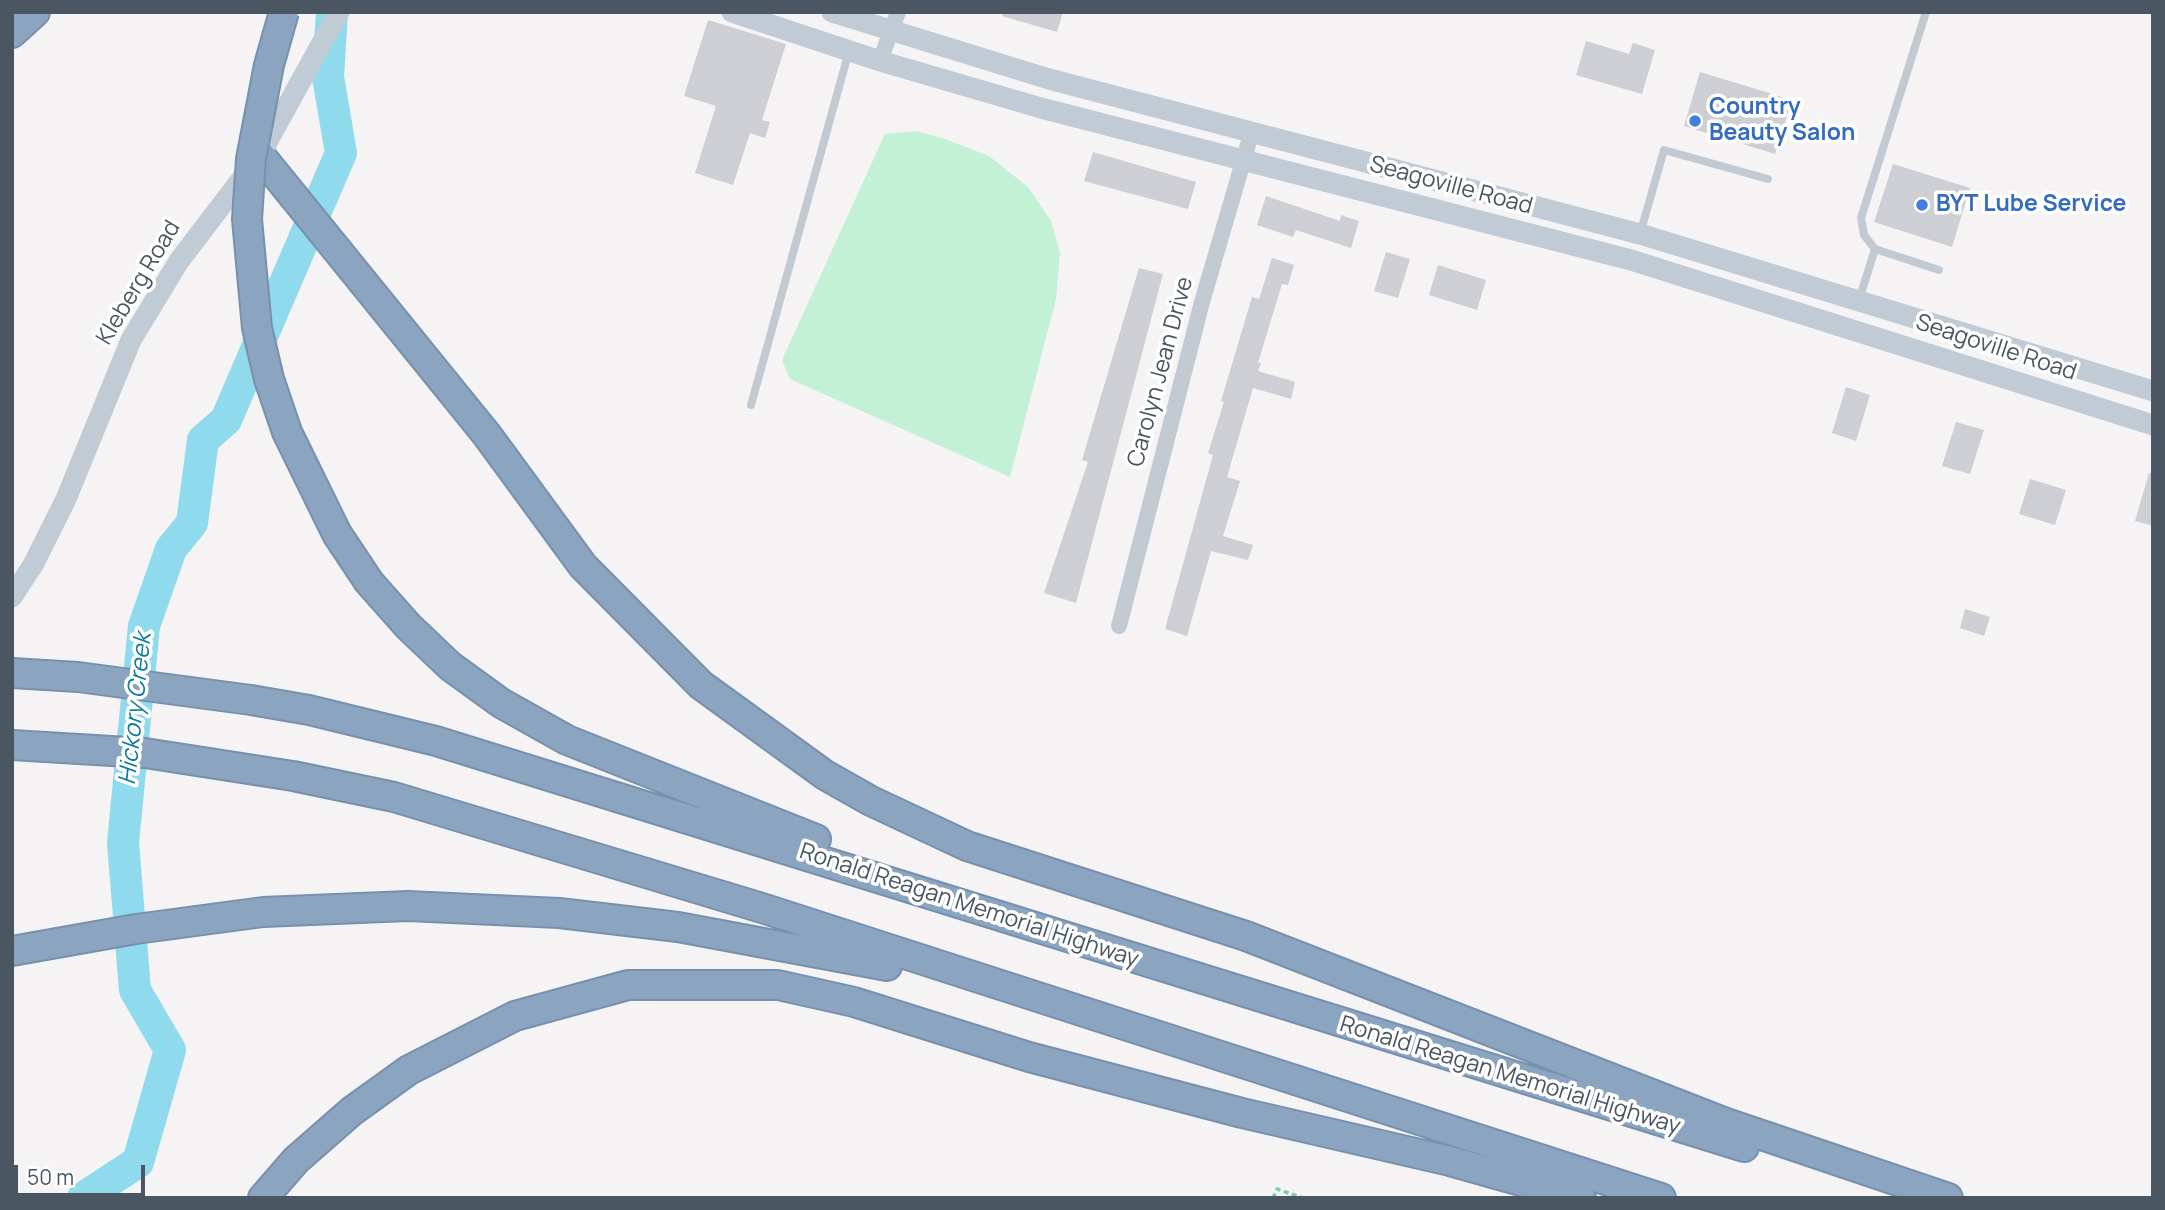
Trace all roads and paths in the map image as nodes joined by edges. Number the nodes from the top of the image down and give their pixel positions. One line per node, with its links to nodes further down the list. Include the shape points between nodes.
1 (35, 12): 8 (highway)
2 (284, 12): 29 (highway, bridge, via 268,65 251,159 247,219 257,327 287,432 337,534 369,582 408,626 450,666 501,703 567,740 794,831)
3 (340, 12): 12 (main road, Kleberg Road)
4 (732, 12): 9 (main road, Seagoville Road)
5 (832, 12): 7 (main road, Seagoville Road)
6 (1926, 12): 16 (lane, via 1861,218 1864,235)
7 (894, 22): 10 (street); 11 (main road, Seagoville Road, via 1049,79)
8 (12, 33)
9 (849, 51): 10 (main road, Seagoville Road); 22 (lane)
10 (880, 61): 13 (main road, Seagoville Road, via 1041,108)
11 (1252, 131): 13 (street, Carolyn Jean Drive); 15 (main road, Seagoville Road)
12 (260, 155): 24 (main road, Kleberg Road, via 179,261 131,341 65,499); 37 (highway, via 505,459 583,566 701,685 825,775 967,846 1246,936 1726,1122)
13 (1245, 159): 17 (main road, Seagoville Road); 25 (street, Carolyn Jean Drive, via 1202,302)
14 (1768, 179): 15 (lane, via 1664,150)
15 (1640, 233): 17 (main road); 19 (main road, Seagoville Road)
16 (1875, 249): 18 (lane); 19 (lane)
17 (1631, 260): 20 (main road, Seagoville Road)
18 (1939, 270)
19 (1859, 300): 20 (main road); 21 (main road, Seagoville Road)
20 (1850, 329): 23 (main road, Seagoville Road)
21 (2153, 391)
22 (751, 405)
23 (2153, 425)
24 (12, 597)
25 (1119, 626)
26 (12, 673): 29 (highway, Ronald Reagan Memorial Highway, via 78,677 310,710 510,762)
27 (12, 745): 30 (highway, via 145,753 394,797 486,822)
28 (12, 951): 30 (highway, via 136,929 335,907 484,908 601,918 747,937 880,964)
29 (1140, 960): 36 (highway, Ronald Reagan Memorial Highway)
30 (1286, 1076): 35 (highway)
31 (262, 1198): 34 (highway, via 296,1160 352,1111 409,1070 515,1016 628,985 778,985 854,1002 1029,1057)
32 (1273, 1198): 33 (path, via 1277,1189)
33 (1303, 1198)
34 (1581, 1198)
35 (1661, 1198)
36 (1913, 1198)
37 (1948, 1198)

